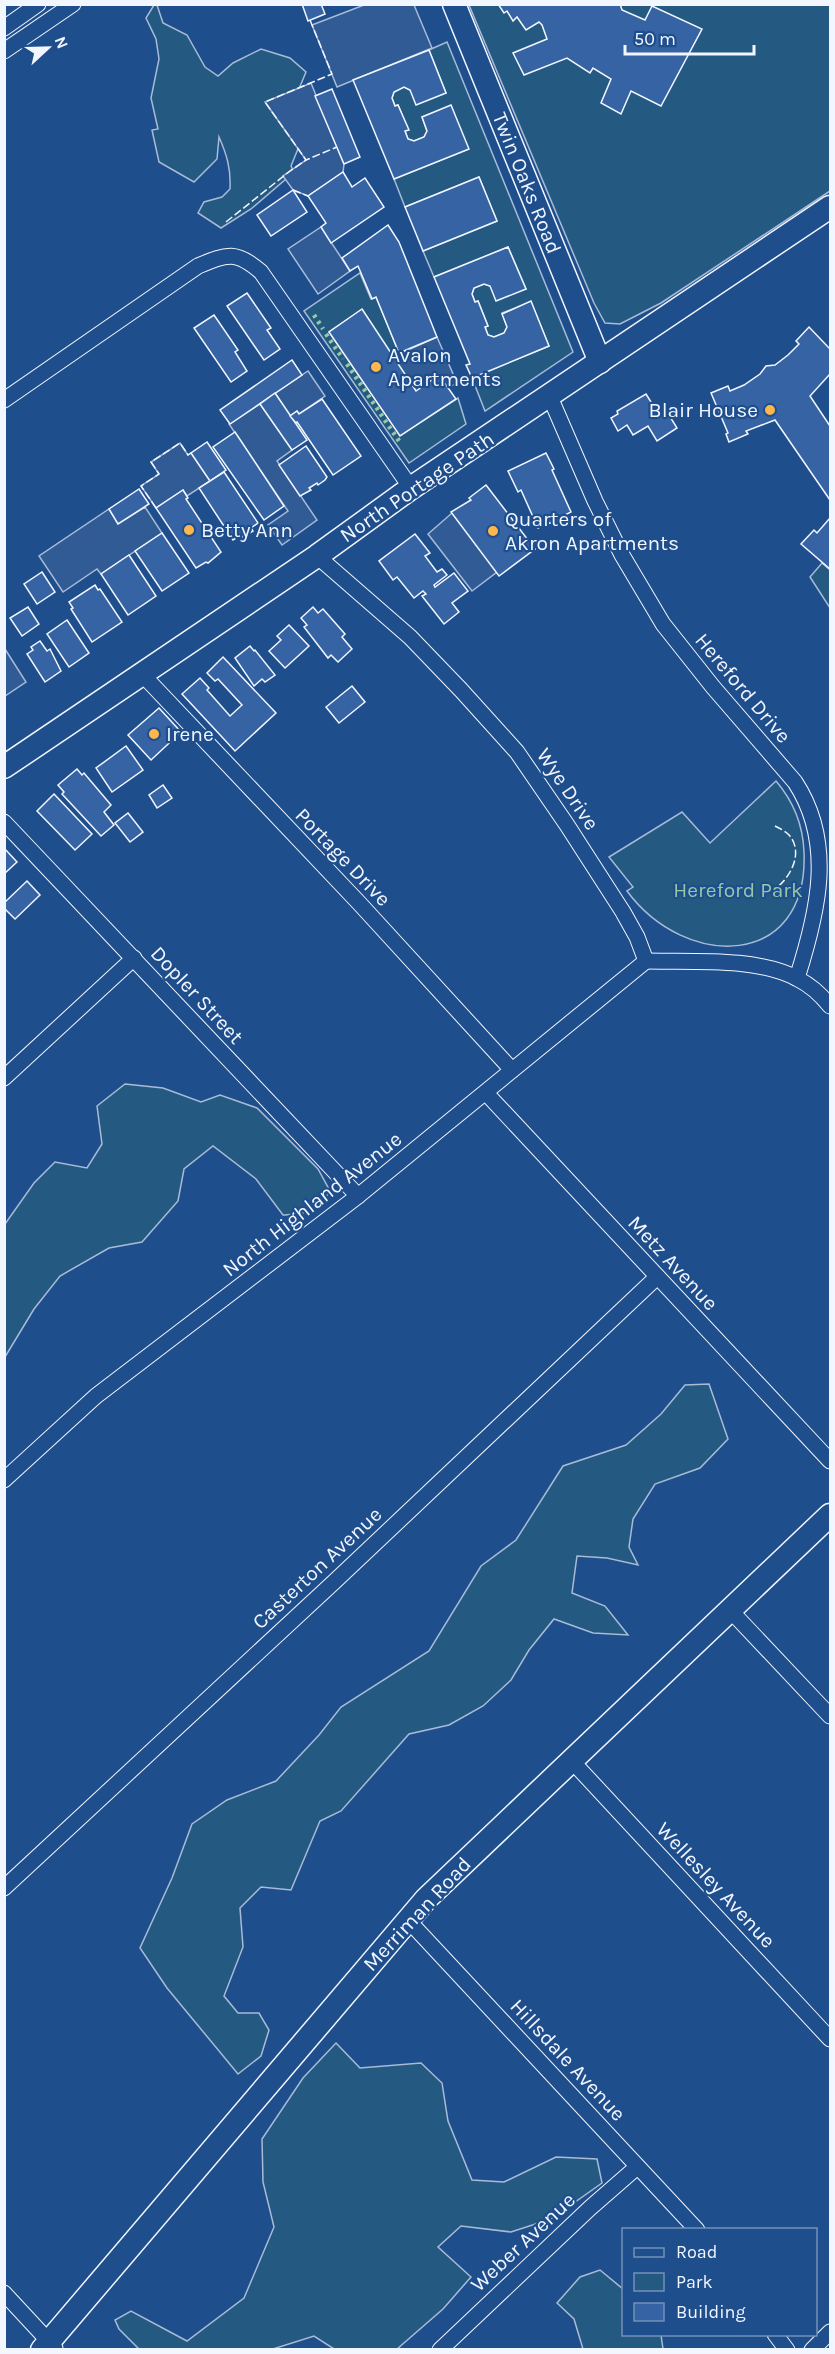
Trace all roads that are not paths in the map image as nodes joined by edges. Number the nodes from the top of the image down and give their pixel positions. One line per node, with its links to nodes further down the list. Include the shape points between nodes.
1 (38, 4): 4 (street)
2 (73, 4): 5 (street)
3 (454, 4): 7 (main road, Twin Oaks Road)
4 (4, 28)
5 (4, 51)
6 (831, 207): 7 (main road, North Portage Path)
7 (600, 362): 8 (main road, North Portage Path)
8 (549, 397): 10 (main road, North Portage Path); 17 (street, Hereford Drive, via 595,501 663,624 807,797 822,852 822,879)
9 (4, 400): 10 (street, via 198,266 222,256 237,256 261,272)
10 (411, 488): 11 (main road, North Portage Path)
11 (317, 556): 12 (main road, North Portage Path); 16 (street, Wye Drive, via 410,637 517,752 623,912)
12 (142, 674): 13 (main road, North Portage Path); 19 (street, Portage Drive)
13 (4, 767)
14 (4, 822): 15 (street, Dopler Street)
15 (134, 958): 20 (street); 22 (street, Dopler Street)
16 (646, 961): 17 (street, via 748,965); 19 (street, North Highland Avenue)
17 (797, 978): 18 (street)
18 (831, 1006)
19 (512, 1070): 21 (street, North Highland Avenue)
20 (4, 1078)
21 (486, 1093): 22 (street, North Highland Avenue); 23 (street, Metz Avenue)
22 (358, 1196): 25 (street, North Highland Avenue, via 96,1396)
23 (657, 1277): 24 (street, Metz Avenue); 30 (street, Casterton Avenue)
24 (831, 1461)
25 (4, 1480)
26 (831, 1515): 27 (main road, Merriman Road)
27 (730, 1610): 28 (street); 29 (main road, Merriman Road)
28 (831, 1716)
29 (571, 1760): 31 (main road, Merriman Road); 32 (street, Wellesley Avenue)
30 (4, 1888)
31 (407, 1919): 33 (street, Hillsdale Avenue); 38 (main road, Merriman Road)
32 (831, 2039)
33 (637, 2166): 34 (street, Hillsdale Avenue); 39 (street, Weber Avenue)
34 (696, 2228)
35 (4, 2293): 38 (street)
36 (831, 2332): 41 (street)
37 (777, 2336): 40 (street)
38 (49, 2347)
39 (440, 2349)
40 (787, 2349)
41 (812, 2349)

